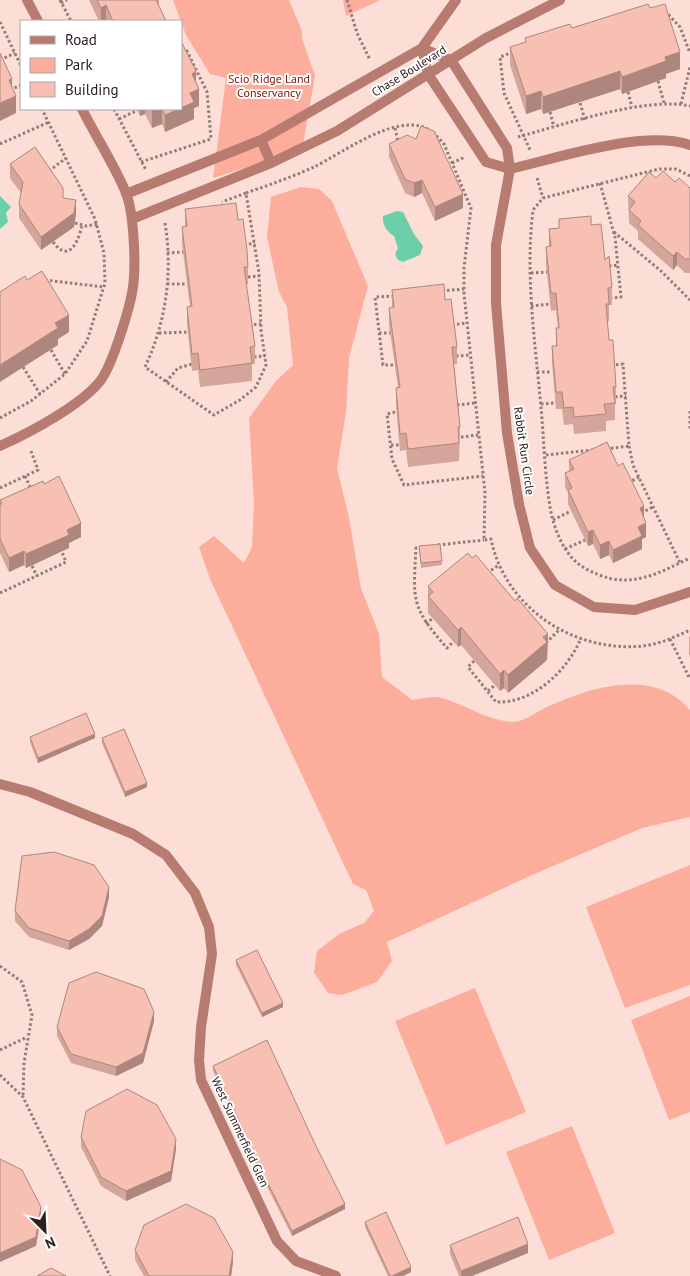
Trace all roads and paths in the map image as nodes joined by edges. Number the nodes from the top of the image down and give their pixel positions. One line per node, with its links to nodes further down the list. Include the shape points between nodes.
1 (27, 0): 8 (street)
2 (67, 0): 6 (path)
3 (347, 0): 16 (path)
4 (456, 0): 11 (street, Chase Boulevard)
5 (560, 0): 18 (street, Chase Boulevard)
6 (61, 1): 9 (path)
7 (662, 9): 15 (path, via 680,27)
8 (37, 20)
9 (70, 20)
10 (0, 22): 14 (path)
11 (422, 48): 18 (street); 21 (street); 46 (street, Chase Boulevard)
12 (515, 51): 44 (path, via 500,56 504,93)
13 (182, 52): 22 (path, via 187,50)
14 (15, 53): 17 (path); 19 (path)
15 (690, 53)
16 (368, 57)
17 (0, 60)
18 (451, 60): 21 (street, Chase Boulevard); 47 (street, Rabbit Run Circle)
19 (20, 64)
20 (690, 67): 30 (path)
21 (428, 74): 50 (street); 54 (street, Chase Boulevard, via 337,131)
22 (201, 80): 24 (path); 53 (path, via 207,92 211,139)
23 (658, 81): 29 (path)
24 (194, 84)
25 (20, 85): 26 (path)
26 (9, 90)
27 (628, 92): 32 (path)
28 (580, 103): 39 (path)
29 (664, 103): 30 (path); 32 (path)
30 (682, 104): 31 (path)
31 (690, 106)
32 (632, 107): 39 (path)
33 (43, 110): 40 (path)
34 (83, 110): 63 (street)
35 (114, 110): 38 (path)
36 (138, 110): 38 (path)
37 (550, 112): 41 (path)
38 (119, 119): 53 (path)
39 (585, 120): 41 (path)
40 (49, 122): 48 (path); 52 (path)
41 (554, 127): 44 (path)
42 (395, 128): 43 (path, via 423,126); 51 (path); 62 (path, via 374,134 317,166)
43 (434, 132): 45 (path); 55 (path, via 444,144)
44 (525, 135): 47 (path); 56 (path)
45 (432, 137)
46 (261, 140): 54 (street); 60 (street, Chase Boulevard)
47 (503, 142): 57 (street, Rabbit Run Circle)
48 (0, 144)
49 (690, 145): 56 (street, via 675,140 616,144)
50 (479, 151): 55 (path); 57 (street, via 486,162)
51 (401, 152)
52 (66, 158): 58 (path); 72 (path)
53 (142, 162): 60 (path)
54 (270, 163): 66 (street, Chase Boulevard)
55 (452, 163): 93 (path, via 471,208)
56 (533, 163): 57 (street); 64 (path)
57 (510, 169): 163 (street, Rabbit Run Circle, via 496,245 496,303 506,433 530,548 555,585 594,608 635,610)
58 (44, 174)
59 (690, 176): 61 (path, via 676,170 659,169)
60 (152, 183): 63 (street, Chase Boulevard)
61 (600, 183): 64 (path); 73 (path)
62 (246, 193): 65 (path); 75 (path)
63 (126, 194): 67 (street)
64 (544, 198): 86 (path, via 533,210)
65 (219, 203)
66 (161, 208): 67 (street, Chase Boulevard); 70 (path)
67 (132, 219): 136 (street, via 133,287 114,354 100,380 74,404 34,430)
68 (174, 220): 70 (path)
69 (75, 223): 71 (path)
70 (165, 223): 80 (path)
71 (82, 224): 72 (path); 74 (path, via 74,248 61,250)
72 (97, 224): 92 (path, via 104,253)
73 (614, 232): 78 (path); 82 (path)
74 (53, 242)
75 (254, 244): 77 (path); 87 (path)
76 (643, 244): 78 (path)
77 (244, 245)
78 (637, 251): 84 (path)
79 (183, 252): 80 (path)
80 (167, 253): 90 (path)
81 (667, 264): 84 (path)
82 (618, 265): 83 (path); 96 (path, via 621,297)
83 (609, 266)
84 (661, 271): 97 (path)
85 (547, 272): 86 (path)
86 (531, 273): 99 (path)
87 (259, 276): 88 (path); 101 (path)
88 (248, 277)
89 (43, 280): 92 (path)
90 (168, 284): 91 (path); 106 (path)
91 (186, 284)
92 (104, 287): 119 (path, via 87,341)
93 (464, 289): 94 (path); 100 (path)
94 (434, 292)
95 (395, 296): 107 (path, via 375,297)
96 (612, 298)
97 (690, 299)
98 (550, 304): 99 (path)
99 (531, 306): 117 (path)
100 (467, 323): 103 (path); 109 (path)
101 (261, 324): 102 (path); 110 (path)
102 (250, 325)
103 (452, 325)
104 (188, 332): 106 (path)
105 (390, 332): 107 (path)
106 (159, 333): 120 (path, via 145,368)
107 (379, 333): 114 (path, via 383,366)
108 (51, 350): 119 (path)
109 (470, 355): 111 (path); 124 (path)
110 (265, 356): 112 (path); 120 (path, via 266,365 256,387 214,414)
111 (456, 356)
112 (254, 357)
113 (192, 364): 120 (path, via 178,368)
114 (394, 365)
115 (614, 365): 122 (path, via 623,364)
116 (24, 367): 121 (path)
117 (537, 372): 118 (path); 126 (path)
118 (552, 372)
119 (65, 374): 121 (path)
120 (166, 382)
121 (40, 394): 130 (path)
122 (626, 396): 123 (path); 137 (path)
123 (616, 397)
124 (475, 403): 127 (path); 132 (path)
125 (555, 403): 126 (path)
126 (541, 404): 139 (path)
127 (457, 405)
128 (395, 412): 134 (path, via 387,414)
129 (690, 414): 131 (path)
130 (0, 418)
131 (690, 429)
132 (478, 435): 133 (path); 141 (path)
133 (461, 437)
134 (391, 445): 135 (path); 141 (path, via 392,459 404,485)
135 (400, 445)
136 (0, 446)
137 (629, 446): 139 (path); 142 (path)
138 (31, 451): 140 (path, via 38,470)
139 (546, 456): 149 (path)
140 (25, 476): 144 (path); 145 (path)
141 (483, 476): 150 (path)
142 (639, 478): 143 (path); 146 (path)
143 (626, 484)
144 (0, 488)
145 (35, 497)
146 (653, 507): 148 (path); 157 (path)
147 (570, 511): 149 (path)
148 (641, 514)
149 (553, 520): 154 (path)
150 (484, 540): 152 (path); 158 (path, via 491,539)
151 (585, 540): 154 (path)
152 (436, 546)
153 (426, 547): 169 (path, via 416,548 414,579 415,598)
154 (566, 549): 157 (path, via 576,562 592,572 624,581 640,580)
155 (62, 552): 160 (path, via 66,562)
156 (690, 558): 157 (path)
157 (680, 563)
158 (499, 565): 161 (path); 162 (path)
159 (32, 566): 160 (path)
160 (37, 576): 164 (path)
161 (480, 578)
162 (515, 591): 165 (path); 166 (path)
163 (690, 592)
164 (0, 593)
165 (508, 596)
166 (532, 611): 167 (path); 170 (path)
167 (527, 616)
168 (433, 618): 169 (path)
169 (426, 624): 174 (path, via 447,648)
170 (560, 629): 172 (path); 175 (path)
171 (690, 630): 173 (path)
172 (581, 638): 173 (path, via 597,644 623,647 644,646); 179 (path, via 564,666 532,693 496,702)
173 (670, 639): 177 (path)
174 (454, 642)
175 (542, 645)
176 (474, 661): 179 (path, via 468,667)
177 (690, 679)
178 (495, 685): 179 (path)
179 (488, 691)
180 (0, 784): 187 (street, West Summerfield Glen, via 30,792 133,834 166,855 195,893 209,927 212,954 198,1060 201,1080 277,1241 296,1261)
181 (0, 966): 182 (path, via 22,982 32,1015)
182 (28, 1037): 183 (path); 185 (path)
183 (0, 1050)
184 (0, 1075): 185 (path)
185 (23, 1097): 186 (path)
186 (110, 1276)
187 (336, 1276)

